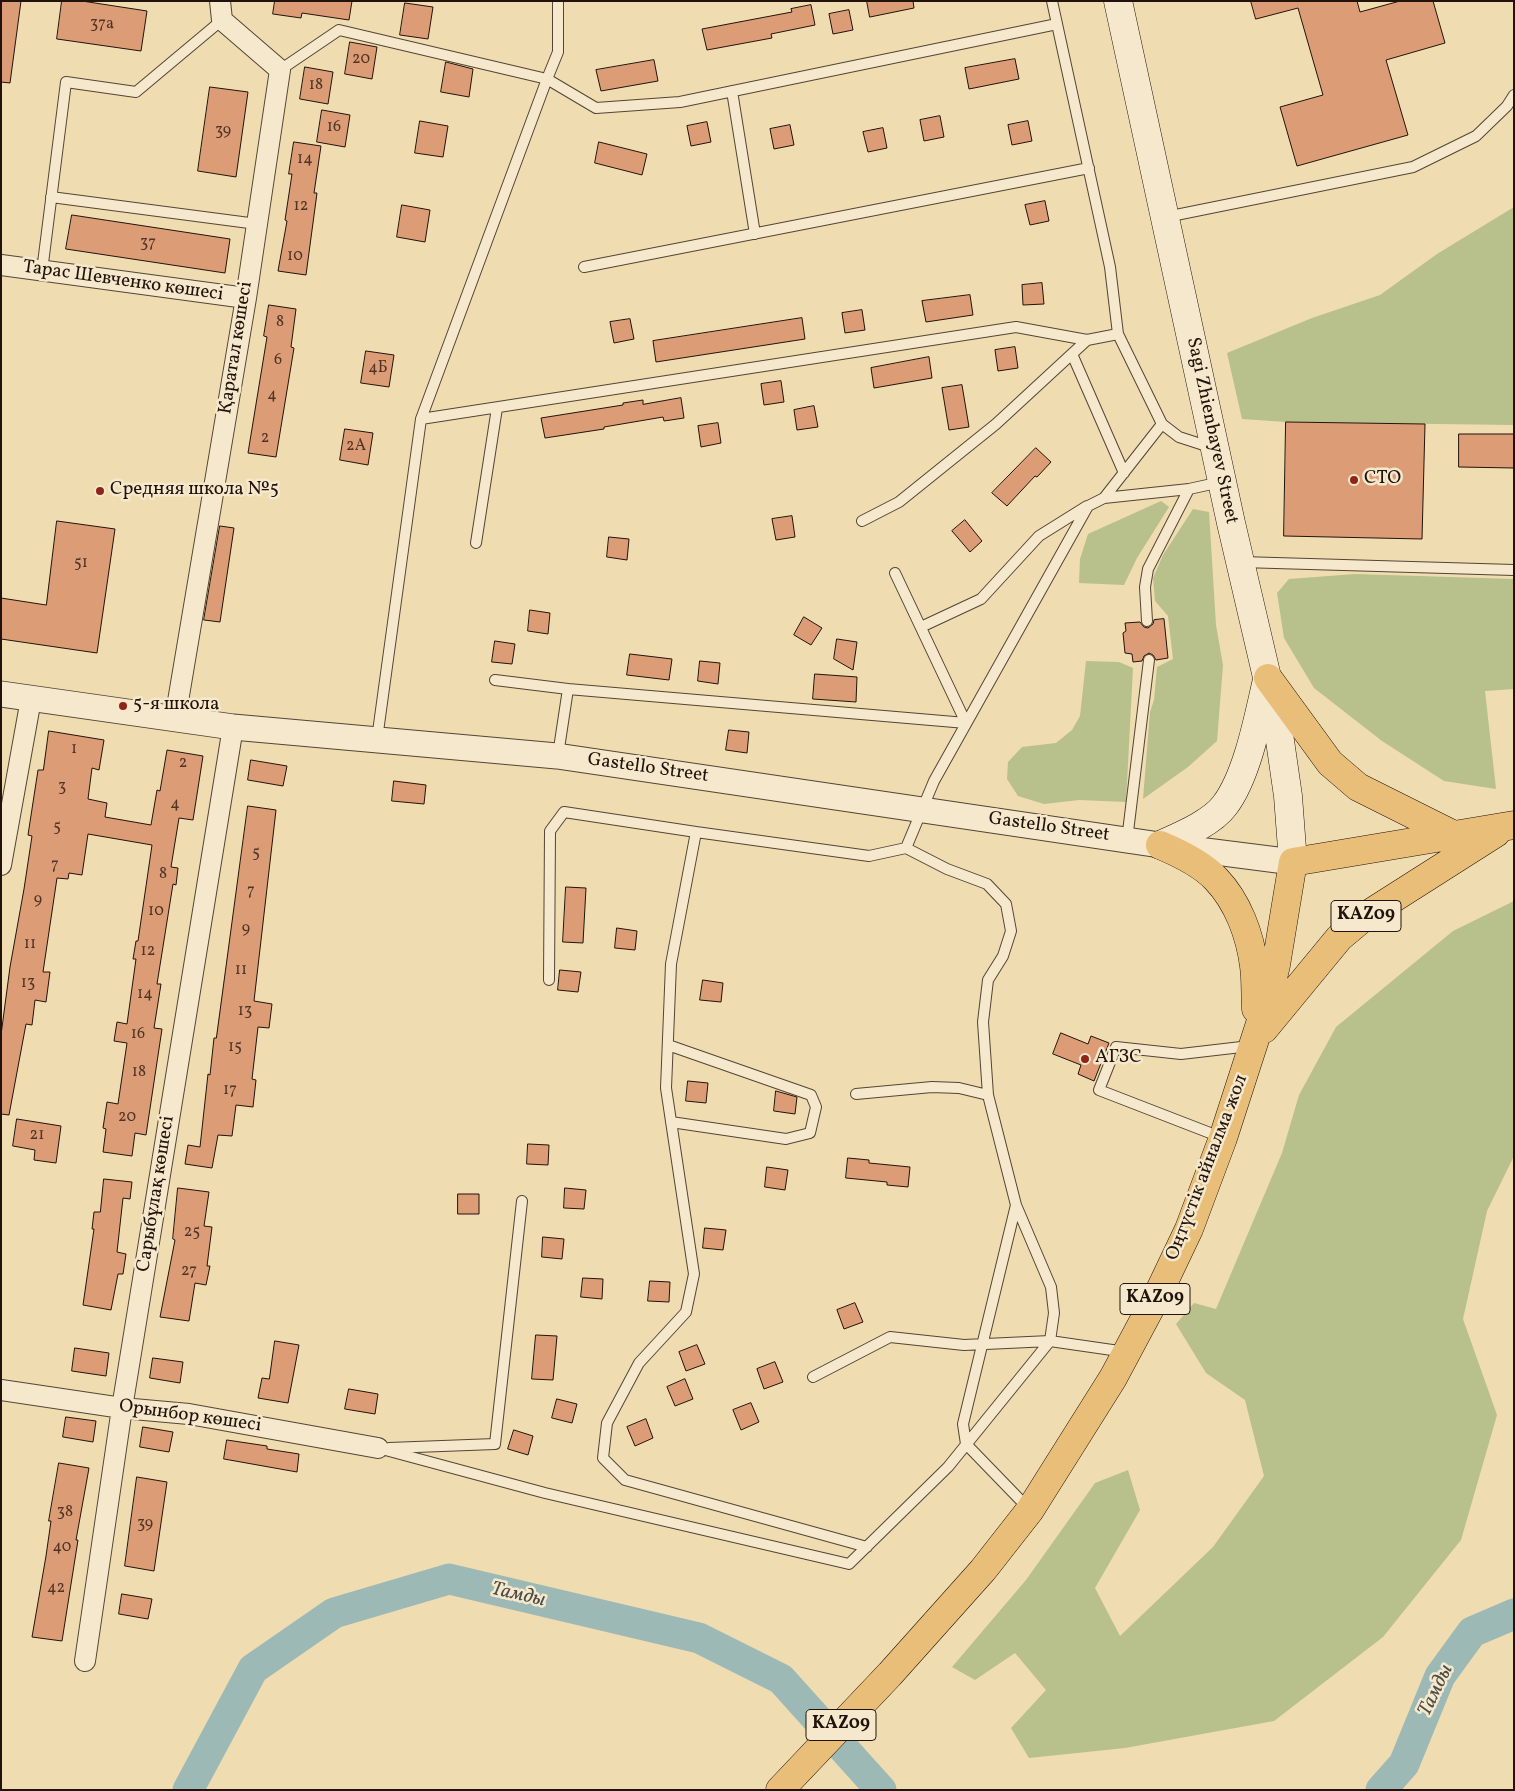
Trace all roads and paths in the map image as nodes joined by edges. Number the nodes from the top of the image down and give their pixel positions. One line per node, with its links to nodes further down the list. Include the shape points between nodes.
1 (558, 1): 7 (lane, via 558,52)
2 (1052, 1): 5 (lane)
3 (1118, 1): 12 (main road, Sagi Zhienbayev Street)
4 (221, 11): 6 (street); 11 (lane, via 136,92 66,82)
5 (1057, 24): 8 (lane); 10 (lane)
6 (280, 70): 7 (lane, via 339,30); 13 (street, Қаратал көшесі)
7 (547, 79): 8 (lane, via 596,108 680,102); 23 (lane)
8 (732, 92): 14 (lane)
9 (1514, 95): 12 (lane, via 1476,136 1413,167)
10 (1089, 168): 14 (lane); 19 (lane, via 1110,267)
11 (51, 197): 13 (lane); 17 (lane)
12 (1165, 217): 25 (main road, Sagi Zhienbayev Street)
13 (257, 224): 18 (street, Қаратал көшесі)
14 (755, 234): 16 (lane)
15 (1, 265): 17 (street, Тарас Шевченко көшесі)
16 (584, 267)
17 (42, 271): 18 (street, Тарас Шевченко көшесі)
18 (246, 298): 44 (street, Қаратал көшесі)
19 (1118, 334): 20 (lane); 24 (lane)
20 (1087, 340): 21 (lane); 22 (lane, via 1016,327)
21 (1072, 354): 26 (lane); 31 (lane, via 996,424 899,502)
22 (497, 408): 23 (lane); 32 (lane)
23 (421, 419): 47 (lane)
24 (1162, 424): 25 (lane, via 1179,437); 26 (lane)
25 (1215, 449): 27 (main road, Sagi Zhienbayev Street)
26 (1124, 473): 29 (lane)
27 (1222, 482): 28 (lane); 33 (main road, Sagi Zhienbayev Street)
28 (1189, 488): 29 (lane); 36 (lane, via 1148,569 1145,587)
29 (1104, 498): 30 (lane)
30 (1088, 506): 37 (lane, via 1039,536 981,599); 45 (lane)
31 (862, 521)
32 (476, 543)
33 (1240, 562): 34 (lane); 39 (main road, Sagi Zhienbayev Street)
34 (1514, 570)
35 (895, 573): 37 (lane)
36 (1147, 621)
37 (921, 627): 45 (lane)
38 (1149, 660): 53 (lane)
39 (1268, 678): 52 (highway, via 1330,763 1358,787); 54 (main road, via 1250,748 1225,805 1186,834); 56 (main road, Sagi Zhienbayev Street, via 1283,752)
40 (495, 680): 41 (lane)
41 (568, 690): 45 (lane); 48 (lane)
42 (1, 694): 43 (street, Gastello Street)
43 (31, 699): 44 (street, Gastello Street); 57 (street)
44 (175, 719): 46 (street, Gastello Street)
45 (966, 723): 49 (lane)
46 (233, 727): 47 (street, Gastello Street); 72 (street, Сарыбұлақ көшесі)
47 (377, 739): 48 (street, Gastello Street)
48 (557, 756): 49 (street, Gastello Street)
49 (921, 810): 53 (street, Gastello Street); 55 (lane)
50 (1509, 826): 52 (highway, KAZ09); 59 (highway, KAZ09, via 1364,917 1339,938)
51 (696, 832): 55 (lane, via 869,856); 58 (lane, via 564,812 550,831); 60 (lane, via 671,964)
52 (1454, 835): 56 (highway, KAZ09)
53 (1127, 840): 54 (street, Gastello Street)
54 (1160, 846): 56 (street, Gastello Street); 59 (highway, via 1184,855 1216,878 1238,909 1254,967)
55 (906, 848): 62 (lane, via 947,869 987,884 1006,904 1011,931 1003,956 988,980 983,1022)
56 (1293, 862): 59 (highway, Оңтүстік айналма жол / KAZ09, via 1276,964)
57 (1, 865)
58 (548, 980)
59 (1255, 1041): 64 (highway, Оңтүстік айналма жол / KAZ09); 64 (lane, via 1181,1054 1116,1047 1099,1090)
60 (668, 1045): 63 (lane, via 666,1088); 63 (lane, via 811,1095 816,1108 810,1132 786,1139)
61 (856, 1094): 62 (lane, via 932,1087 959,1088)
62 (988, 1095): 66 (lane)
63 (672, 1122): 76 (lane, via 694,1274 686,1312 639,1363 607,1423 603,1458 625,1480)
64 (1224, 1138): 69 (highway, Оңтүстік айналма жол / KAZ09, via 1189,1229)
65 (522, 1201): 74 (lane, via 495,1444)
66 (1016, 1205): 67 (lane, via 1051,1287 1054,1313); 68 (lane)
67 (1050, 1341): 68 (lane); 69 (lane); 73 (lane)
68 (982, 1344): 70 (lane, via 964,1346 890,1337); 73 (lane, via 963,1424)
69 (1127, 1353): 75 (highway, Оңтүстік айналма жол / KAZ09)
70 (813, 1377)
71 (1, 1390): 72 (street, Орынбор көшесі)
72 (122, 1408): 74 (street, Орынбор көшесі, via 189,1414); 77 (street, Сарыбұлақ көшесі)
73 (966, 1444): 75 (lane); 76 (lane, via 948,1467)
74 (378, 1448): 76 (lane, via 546,1493 850,1564)
75 (1030, 1510): 78 (highway, Оңтүстік айналма жол / KAZ09, via 983,1570)
76 (867, 1547)
77 (85, 1661)
78 (786, 1783)

